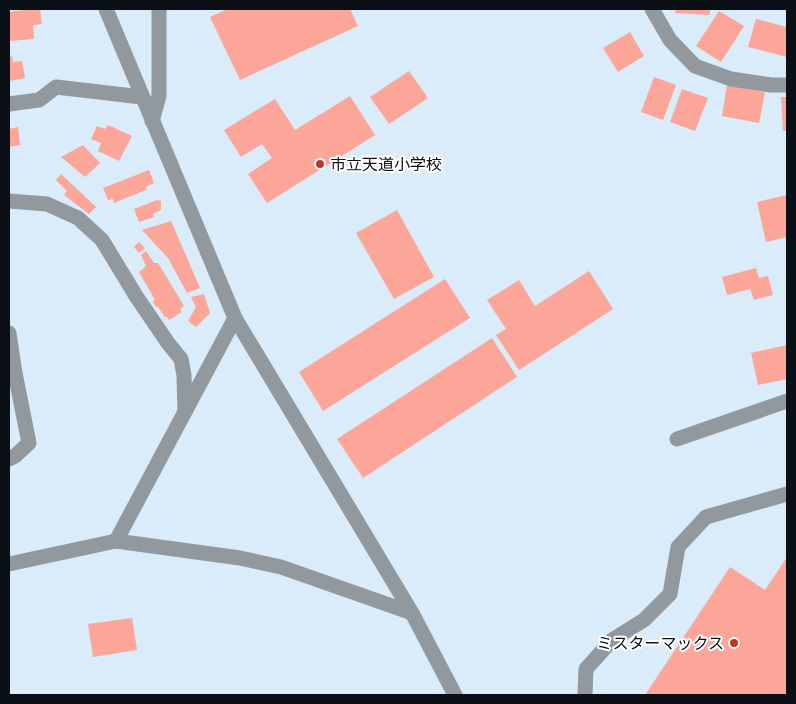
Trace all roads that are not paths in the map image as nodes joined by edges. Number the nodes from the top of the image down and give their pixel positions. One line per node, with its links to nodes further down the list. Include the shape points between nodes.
1 (106, 9): 5 (street)
2 (159, 9): 7 (street, via 159,96)
3 (652, 9): 4 (street, via 670,40 695,66 731,79)
4 (787, 86)
5 (142, 97): 6 (street, via 56,87 39,100); 7 (street)
6 (9, 104)
7 (152, 120): 9 (street)
8 (9, 202): 12 (street, via 48,204 78,218 102,240 136,296 181,359)
9 (235, 318): 12 (street); 18 (street)
10 (9, 333): 14 (street, via 29,444)
11 (787, 402): 13 (street)
12 (185, 411): 16 (street)
13 (677, 439)
14 (9, 459)
15 (787, 494): 20 (street, via 706,517 678,547 670,594 644,620 612,640 586,669)
16 (116, 541): 17 (street); 18 (street, via 240,558 281,567)
17 (9, 564)
18 (412, 613): 19 (street)
19 (455, 695)
20 (584, 695)

